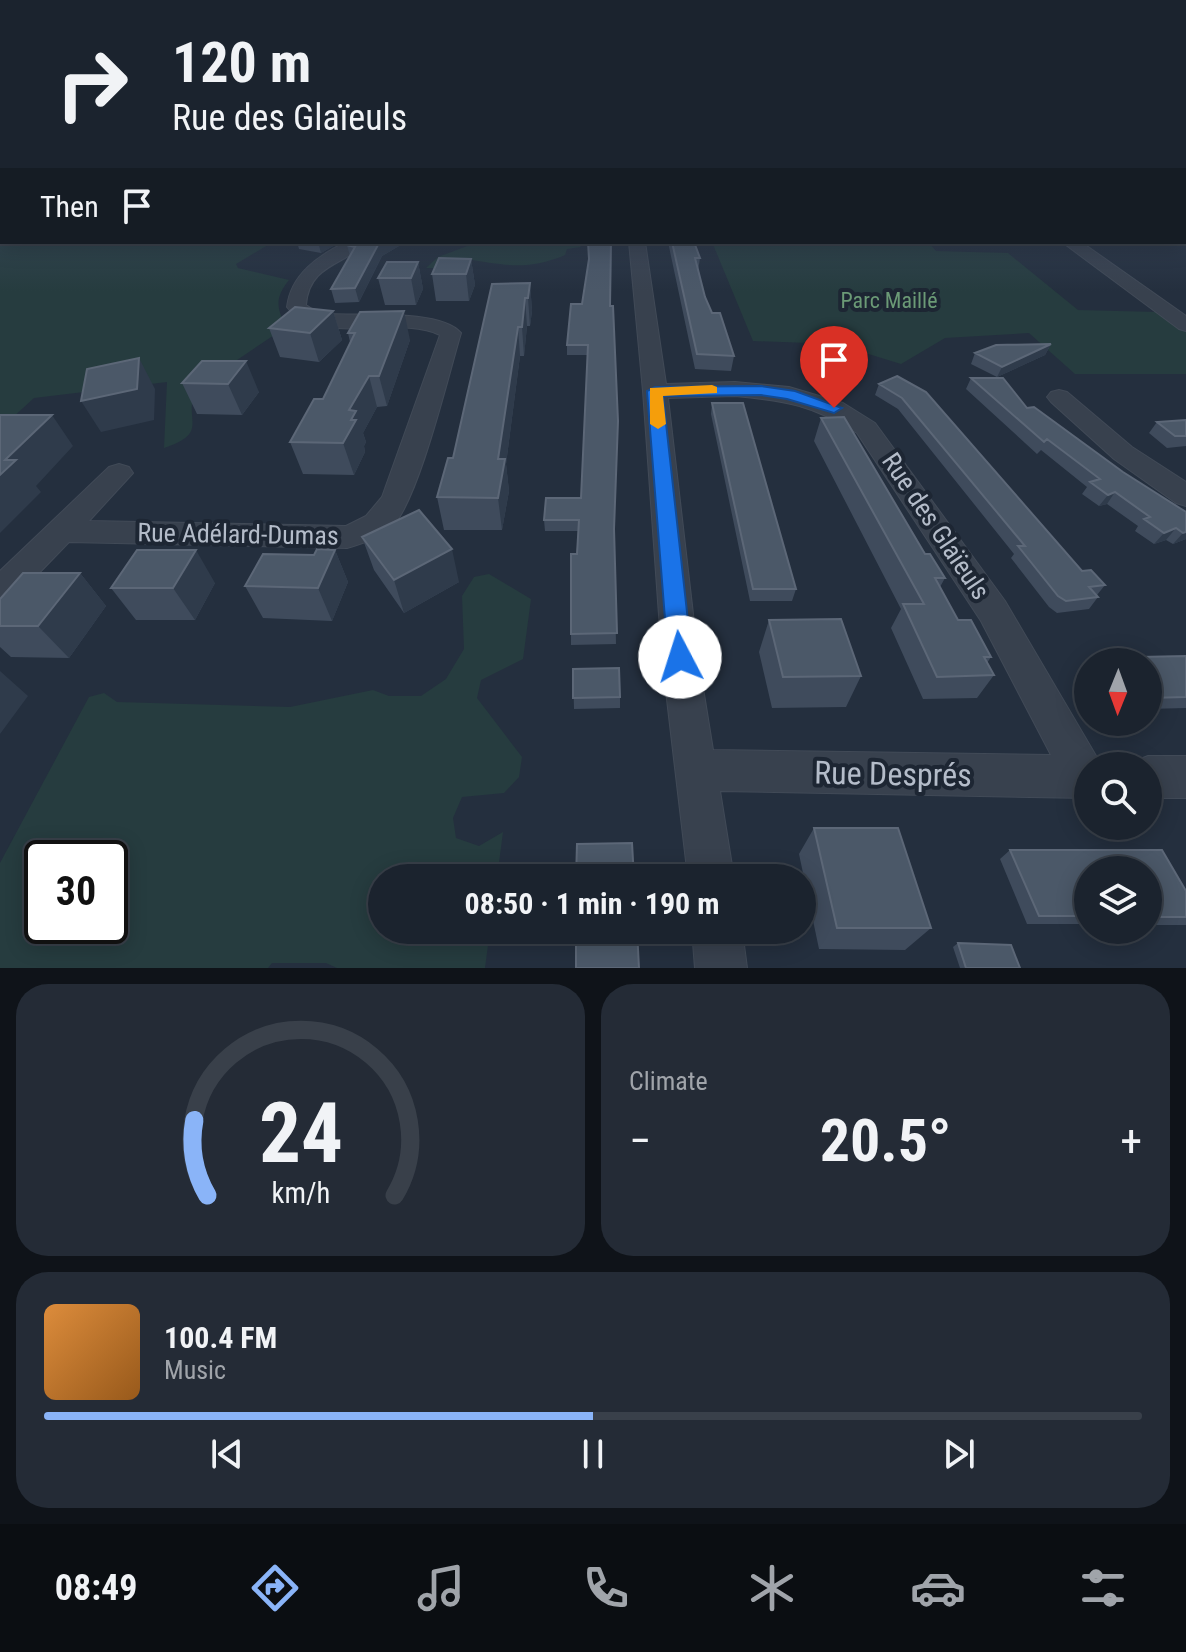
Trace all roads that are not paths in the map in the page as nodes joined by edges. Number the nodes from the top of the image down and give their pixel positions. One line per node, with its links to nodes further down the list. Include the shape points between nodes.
1 (357, 244): 11 (street, Rue Adélard-Dumas, via 314,269 298,290 297,311 334,323 434,323 451,333 396,497 375,528 347,537)
2 (637, 244): 7 (street)
3 (1073, 244): 4 (street)
4 (1157, 305): 5 (street); 6 (street)
5 (1186, 305)
6 (1186, 325)
7 (655, 391): 13 (street, Rue des Glaïeuls, via 789,394 834,408 866,428 993,611); 14 (street, via 681,670)
8 (1059, 397): 10 (street, via 1123,453)
9 (119, 473): 11 (street)
10 (1186, 496)
11 (62, 531): 12 (street)
12 (0, 592)
13 (1074, 756)
14 (697, 770): 15 (street, Rue Després); 18 (street)
15 (1074, 777)
16 (1162, 777): 17 (street)
17 (1186, 777)
18 (709, 864)
19 (718, 944): 20 (street)
20 (721, 968)

